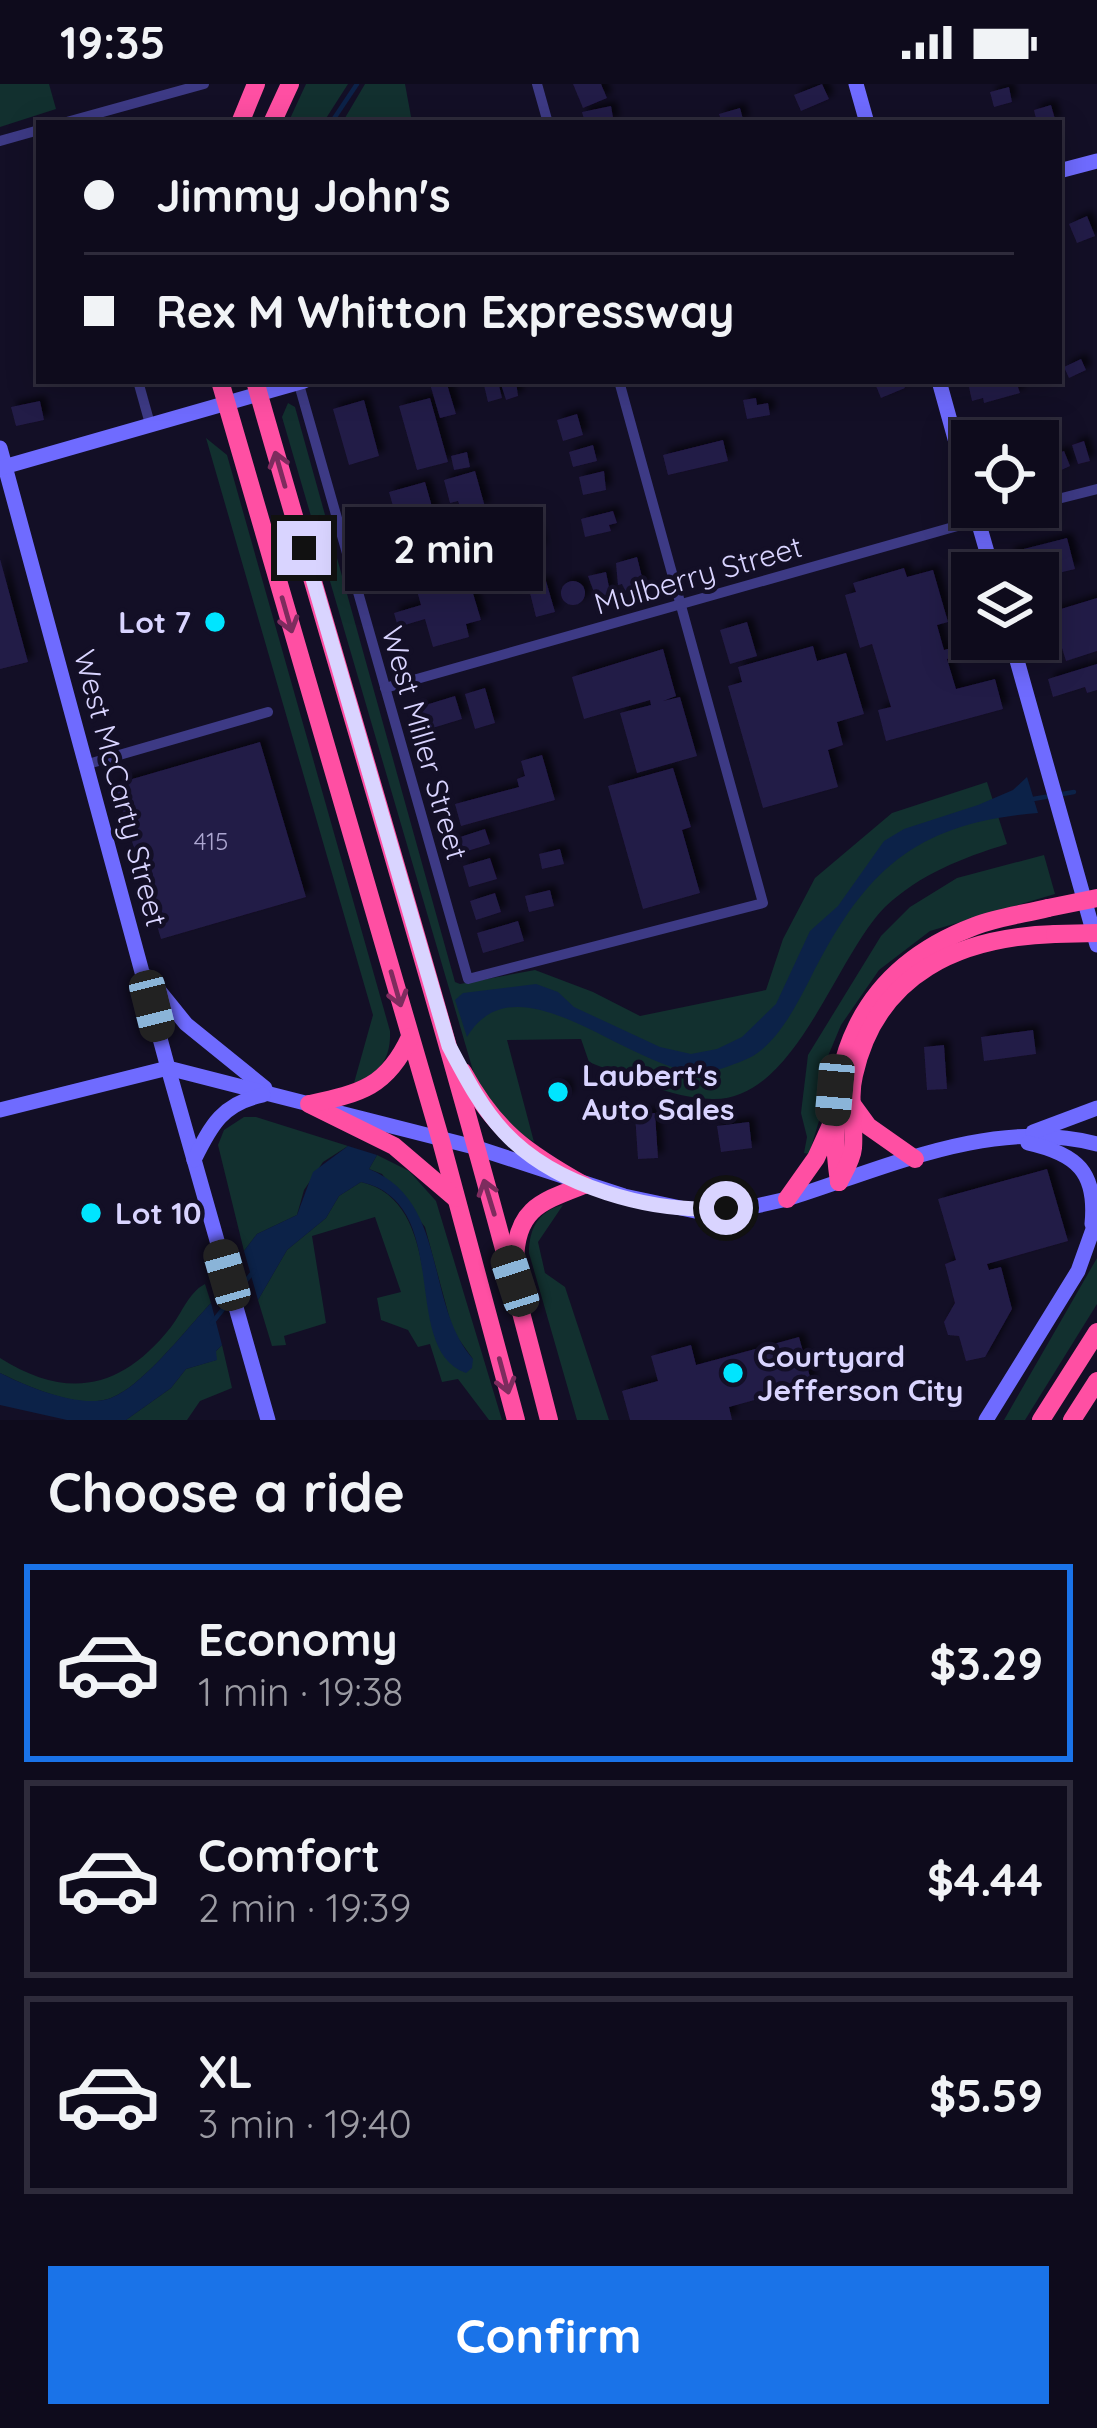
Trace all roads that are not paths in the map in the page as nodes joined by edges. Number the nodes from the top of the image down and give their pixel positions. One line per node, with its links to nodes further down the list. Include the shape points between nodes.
1 (204, 84): 6 (street)
2 (256, 84): 7 (highway)
3 (290, 84): 8 (highway)
4 (537, 84): 9 (street)
5 (856, 84): 10 (main road)
6 (75, 120)
7 (241, 120)
8 (273, 120)
9 (547, 120)
10 (866, 120)
11 (36, 131): 12 (street)
12 (0, 141)
13 (1097, 161): 14 (main road)
14 (1062, 170)
15 (139, 384): 23 (street)
16 (221, 384): 21 (highway)
17 (301, 384): 31 (street, West Miller Street)
18 (620, 384): 29 (street)
19 (941, 384): 22 (main road)
20 (257, 388): 21 (main road); 39 (highway, one-way to 20)
21 (226, 404): 23 (main road); 38 (highway, one-way to 38)
22 (951, 422)
23 (150, 424): 25 (main road)
24 (0, 448): 25 (main road, West McCarty Street)
25 (3, 467): 33 (main road, West McCarty Street)
26 (1097, 488): 27 (street)
27 (1059, 498)
28 (951, 515): 29 (street, Mulberry Street)
29 (680, 603): 31 (street, Mulberry Street); 31 (street, West Miller Street, via 763,903 468,979)
30 (1017, 660): 36 (main road)
31 (385, 688)
32 (268, 712): 33 (street)
33 (88, 764): 37 (main road, West McCarty Street)
34 (1097, 898): 46 (highway, bridge, via 979,924 900,970 856,1027)
35 (1097, 933): 43 (highway, bridge, via 1007,935 955,951 908,980 860,1055)
36 (1097, 945)
37 (142, 968): 40 (main road, West McCarty Street); 41 (main road, via 186,1024)
38 (410, 1037): 42 (highway, via 394,1068 367,1089); 48 (highway)
39 (449, 1046): 50 (highway); 54 (highway, via 505,1134)
40 (168, 1068): 41 (main road); 45 (main road); 52 (main road, West McCarty Street)
41 (272, 1094): 42 (main road); 52 (main road, via 223,1111)
42 (309, 1104): 48 (main road); 56 (highway, via 394,1146)
43 (851, 1104): 51 (highway); 53 (highway, via 853,1152)
44 (1097, 1108): 47 (main road)
45 (0, 1110)
46 (833, 1114): 53 (highway); 55 (highway)
47 (1007, 1138): 49 (main road); 51 (main road); 58 (main road, via 1056,1151 1084,1171 1095,1197)
48 (441, 1142): 50 (main road); 56 (highway)
49 (1097, 1144)
50 (474, 1147): 54 (main road); 59 (highway, one-way to 50)
51 (916, 1159): 53 (main road)
52 (194, 1160): 63 (main road, West McCarty Street)
53 (839, 1182): 55 (main road)
54 (584, 1184): 55 (main road, via 695,1211); 59 (highway, via 529,1210 516,1237)
55 (787, 1199)
56 (457, 1200): 64 (highway, one-way to 64)
57 (1097, 1218): 58 (main road)
58 (1094, 1233): 67 (main road)
59 (515, 1281): 62 (highway)
60 (1097, 1332): 68 (highway)
61 (1097, 1382): 69 (highway)
62 (542, 1391): 65 (highway); 66 (highway)
63 (268, 1420)
64 (516, 1420)
65 (549, 1420)
66 (559, 1420)
67 (986, 1420)
68 (1041, 1420)
69 (1072, 1420)

